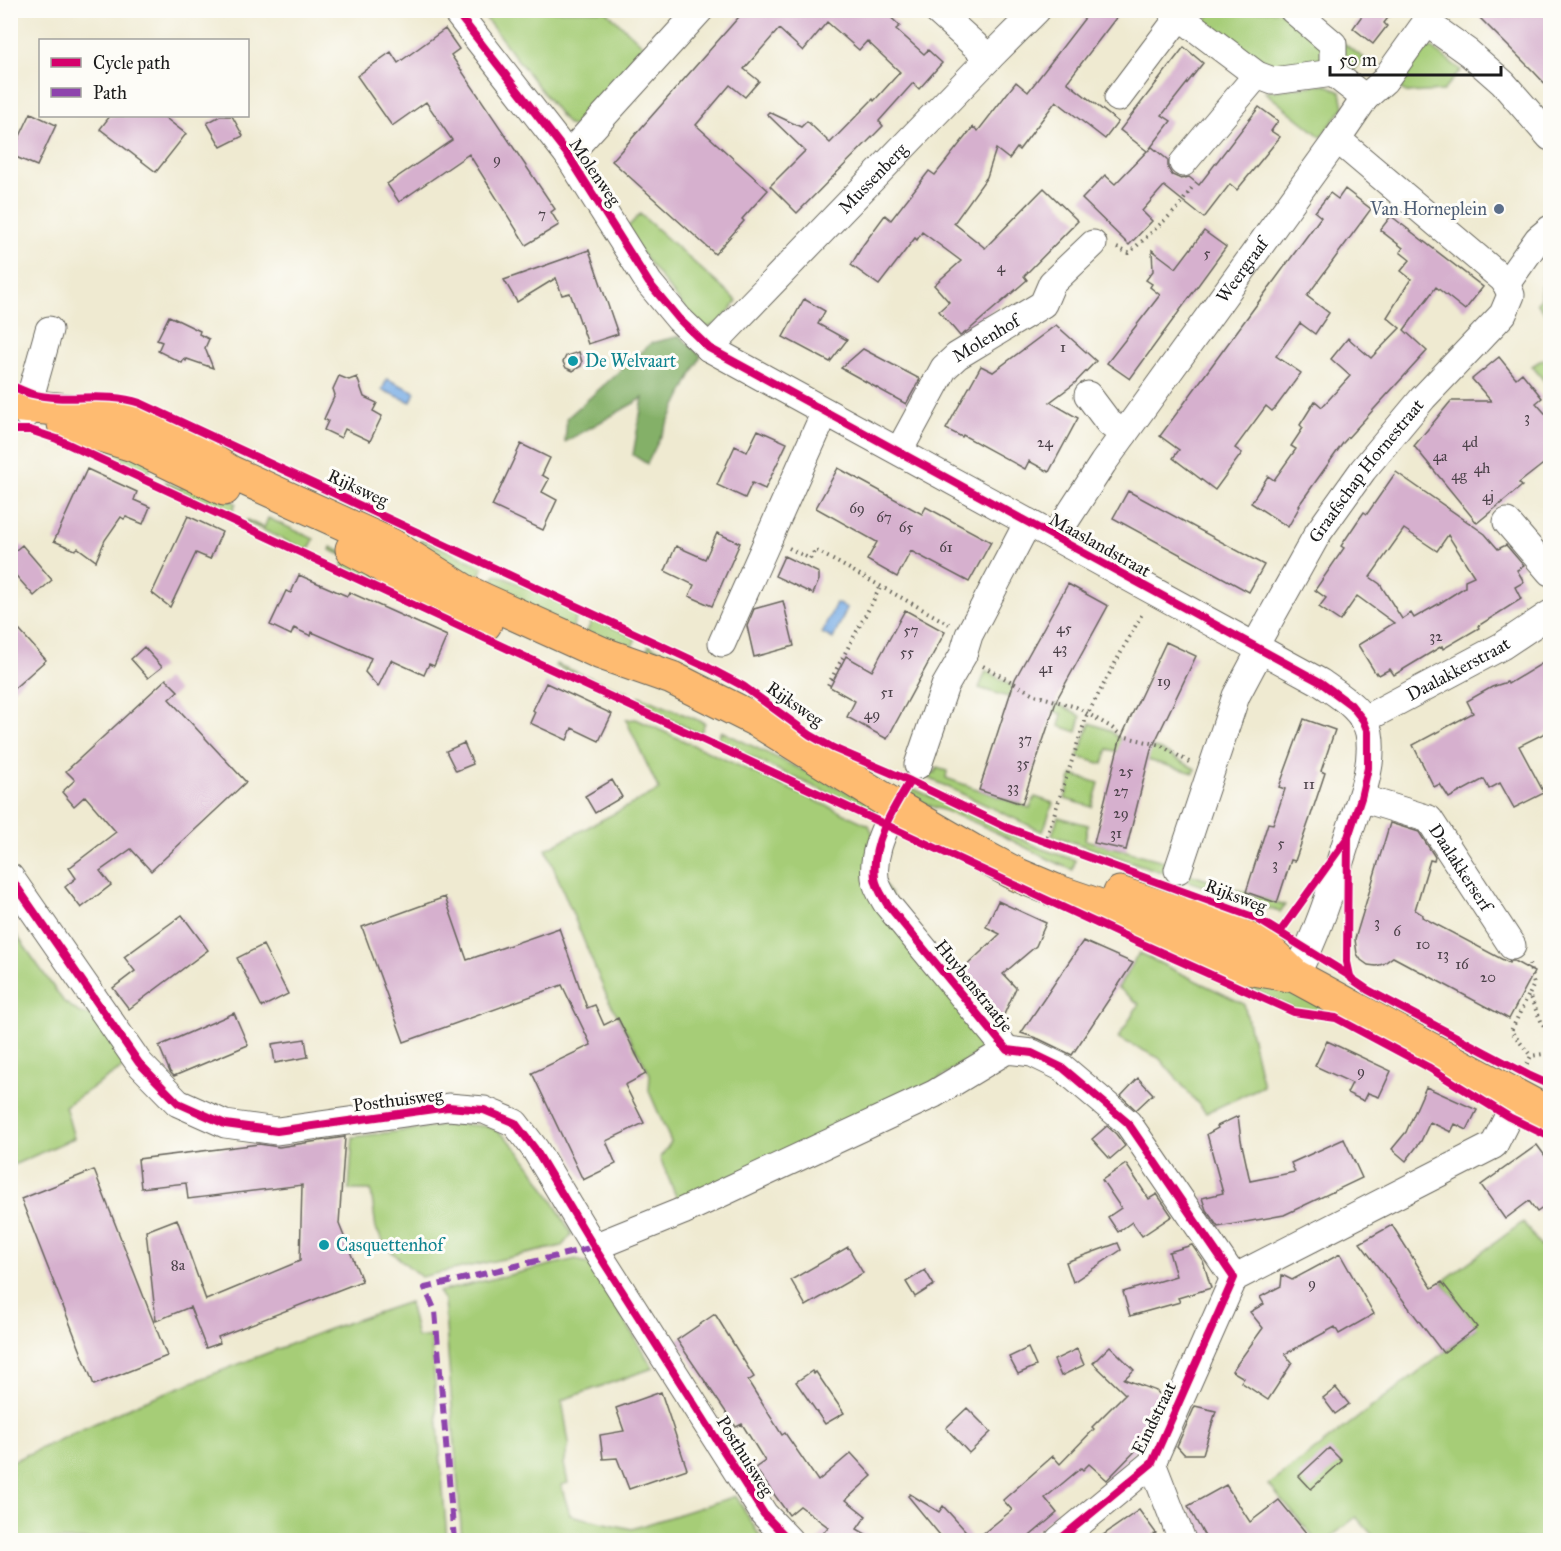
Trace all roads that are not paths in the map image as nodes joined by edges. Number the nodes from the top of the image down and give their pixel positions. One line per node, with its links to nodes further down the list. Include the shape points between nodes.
1 (455, 10): 15 (street, Molenweg)
2 (700, 10): 15 (street)
3 (936, 10): 8 (street)
4 (1037, 10): 8 (street, Mussenberg)
5 (1293, 10): 9 (street, via 1333,44)
6 (1175, 14): 10 (street); 11 (street)
7 (1431, 17): 12 (street, Weergraaf, via 1384,81); 13 (street, via 1503,83)
8 (989, 58): 21 (street, Mussenberg)
9 (1334, 73): 10 (street, via 1273,81); 12 (street)
10 (1257, 75): 16 (street)
11 (1118, 98)
12 (1365, 98): 14 (street, Weergraaf)
13 (1551, 137)
14 (1337, 139): 19 (street); 25 (street, Weergraaf)
15 (567, 155): 21 (street, Molenweg, via 649,283)
16 (1183, 163)
17 (1551, 229): 19 (street, via 1538,239)
18 (1093, 244): 26 (street, Molenhof, via 1052,283 1043,304 957,356 944,368)
19 (1506, 284): 33 (street, Graafschap Hornestraat, via 1511,295 1503,314 1423,398 1363,470 1318,533)
20 (49, 330): 23 (street)
21 (709, 348): 24 (street, Maaslandstraat)
22 (1088, 395): 25 (street, via 1102,416)
23 (19, 409): 37 (main road, Rijksweg, via 105,412 154,424 217,464 391,544 465,591 601,652 672,678 758,721)
24 (825, 412): 26 (street, Maaslandstraat); 32 (street)
25 (1124, 434): 29 (street, Weergraaf)
26 (899, 452): 27 (street, Maaslandstraat)
27 (1028, 522): 29 (street, Maaslandstraat); 35 (street, Maaslandstraat, via 945,686)
28 (1508, 522): 30 (street)
29 (1055, 537): 33 (street, Maaslandstraat)
30 (1551, 572)
31 (1551, 614): 34 (street, Daalakkerstraat, via 1502,646)
32 (722, 643)
33 (1258, 648): 34 (street, Maaslandstraat, via 1320,681 1352,705); 38 (street, via 1236,696)
34 (1363, 720): 36 (street, via 1369,747)
35 (918, 765)
36 (1361, 798): 40 (street, Daalakkerserf, via 1429,819); 41 (street, via 1309,951)
37 (895, 806): 41 (main road, Rijksweg, via 970,828 1074,878 1223,928 1267,949); 42 (street, Huybenstraatje, via 880,837 875,880 887,904)
38 (1178, 870)
39 (10, 877): 45 (street, Posthuisweg, via 139,1064 178,1103 225,1125 277,1131 448,1107 484,1110 515,1123)
40 (1512, 946)
41 (1295, 976): 43 (main road, Rijksweg)
42 (1007, 1050): 45 (street, Huybenstraatje, via 934,1094 683,1211); 46 (street, Huybenstraatje, via 1032,1053 1063,1068 1128,1123)
43 (1520, 1078): 44 (main road, Rijksweg); 46 (street, via 1494,1145)
44 (1551, 1114)
45 (594, 1247): 48 (street, Posthuisweg, via 764,1514)
46 (1234, 1278): 47 (street, Eindstraat)
47 (1152, 1463): 49 (street, Eindstraat); 50 (street)
48 (789, 1540)
49 (1059, 1540)
50 (1182, 1540)

